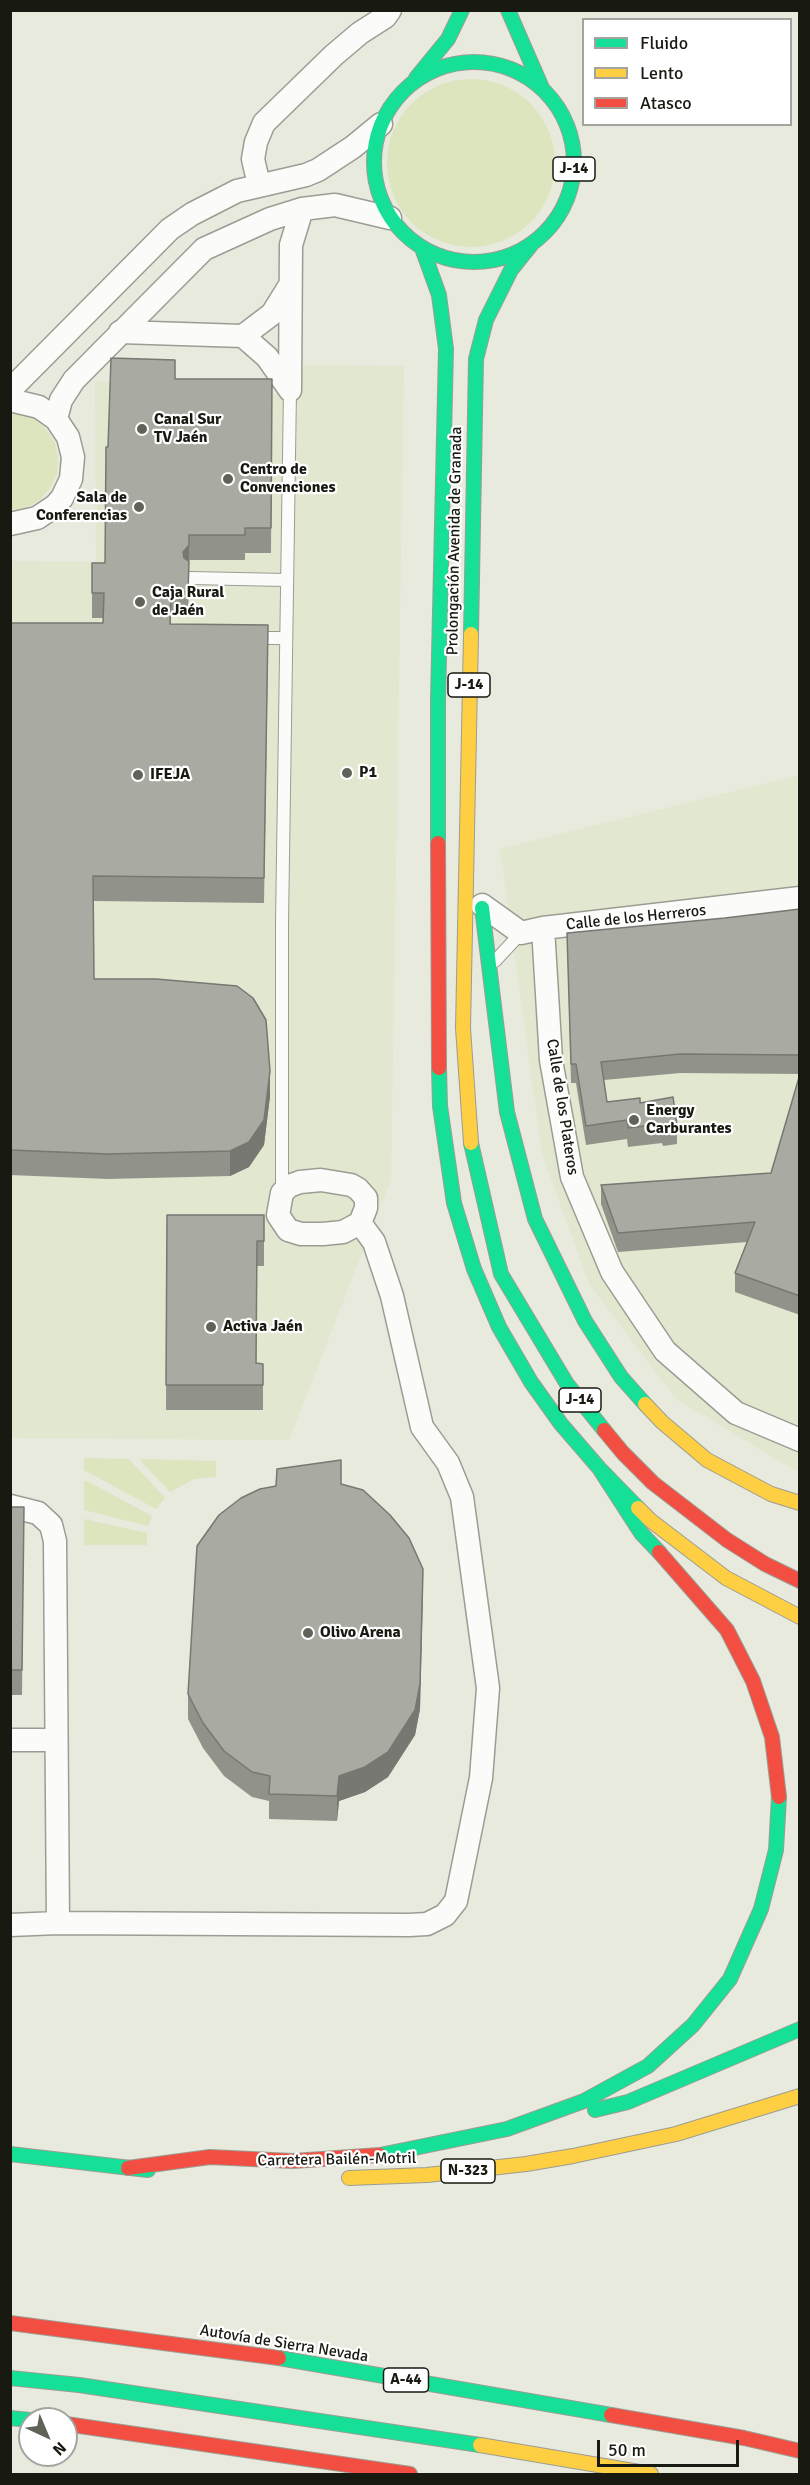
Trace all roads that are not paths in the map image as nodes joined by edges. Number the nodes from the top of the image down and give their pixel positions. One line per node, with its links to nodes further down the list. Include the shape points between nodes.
1 (390, 10): 7 (street, via 334,55 264,123 253,159)
2 (462, 10): 4 (main road, J-14, via 447,39)
3 (508, 10): 5 (main road)
4 (410, 84): 5 (main road, J-14, via 441,67 477,61 512,69); 6 (main road, J-14)
5 (542, 88): 10 (main road, J-14, via 567,125 574,169 561,212)
6 (381, 124): 7 (street, via 318,170); 9 (main road, J-14, via 374,173 381,202)
7 (259, 184): 15 (street, via 215,202 170,230)
8 (302, 209): 9 (street, via 334,205); 12 (street, via 291,245); 13 (street, via 204,249)
9 (390, 218): 11 (main road, J-14)
10 (531, 244): 11 (main road, J-14, via 510,255 477,262 454,260); 24 (main road, Prolongación Avenida de Granada / J-14, via 511,270 486,320 476,359)
11 (422, 248): 33 (main road, Prolongación Avenida de Granada / J-14, via 439,295 446,349 438,700 440,1106 454,1203 474,1269 495,1317 531,1382)
12 (290, 285): 14 (street, via 272,314); 16 (street)
13 (120, 332): 14 (street); 18 (street, via 67,389)
14 (243, 336): 16 (street, via 267,357)
15 (10, 390)
16 (290, 390): 21 (lane)
17 (10, 400): 18 (street, via 39,407)
18 (56, 419): 19 (street, via 68,437 73,457 67,489 47,513)
19 (10, 524)
20 (191, 578): 21 (lane)
21 (286, 580): 23 (lane)
22 (243, 638): 23 (lane)
23 (286, 638): 30 (lane)
24 (466, 799): 26 (main road); 29 (main road, Prolongación Avenida de Granada / J-14, via 463,1028)
25 (800, 898): 27 (street, Calle de los Herreros)
26 (482, 905): 27 (street); 28 (main road)
27 (532, 931): 28 (lane); 32 (street, Calle de los Plateros, via 572,1177 612,1272 665,1351 736,1413)
28 (489, 968): 29 (lane, via 477,987 473,1019 475,1106); 34 (main road, via 507,1112 535,1219 585,1321 621,1377 662,1422 707,1460 771,1494)
29 (470, 1139): 36 (main road, J-14, via 501,1275 567,1384 653,1483 727,1540)
30 (282, 1193): 31 (street, via 278,1215 288,1230 301,1234 344,1232); 31 (street, via 300,1182 321,1180 351,1185 366,1198)
31 (360, 1223): 40 (street, via 374,1242 392,1296 422,1426 448,1463 462,1497 488,1688 481,1778 456,1901 445,1915 427,1924)
32 (800, 1440)
33 (599, 1468): 37 (main road, via 650,1520 726,1578); 44 (main road, via 641,1533 727,1630 753,1681 771,1737 779,1790 776,1850 761,1909 730,1979 693,2025 648,2066 584,2101)
34 (800, 1503)
35 (10, 1506): 39 (street, via 38,1513 51,1525 55,1541)
36 (800, 1581)
37 (800, 1617)
38 (10, 1740): 39 (street)
39 (56, 1740): 40 (street)
40 (58, 1923): 41 (street)
41 (10, 1925)
42 (800, 2030): 44 (main road, via 628,2102)
43 (800, 2096): 48 (main road, Carretera Bailén-Motril / N-323, via 676,2134 573,2157 427,2175)
44 (507, 2128): 46 (main road, via 381,2155 293,2161 210,2157)
45 (10, 2154): 46 (main road)
46 (128, 2168): 47 (main road)
47 (193, 2175)
48 (334, 2178)
49 (10, 2323): 52 (main road, Autovía de Sierra Nevada / A-44, via 269,2356)
50 (10, 2378): 54 (main road, via 399,2431)
51 (78, 2426): 53 (main road)
52 (800, 2451)
53 (410, 2475)
54 (651, 2475)

